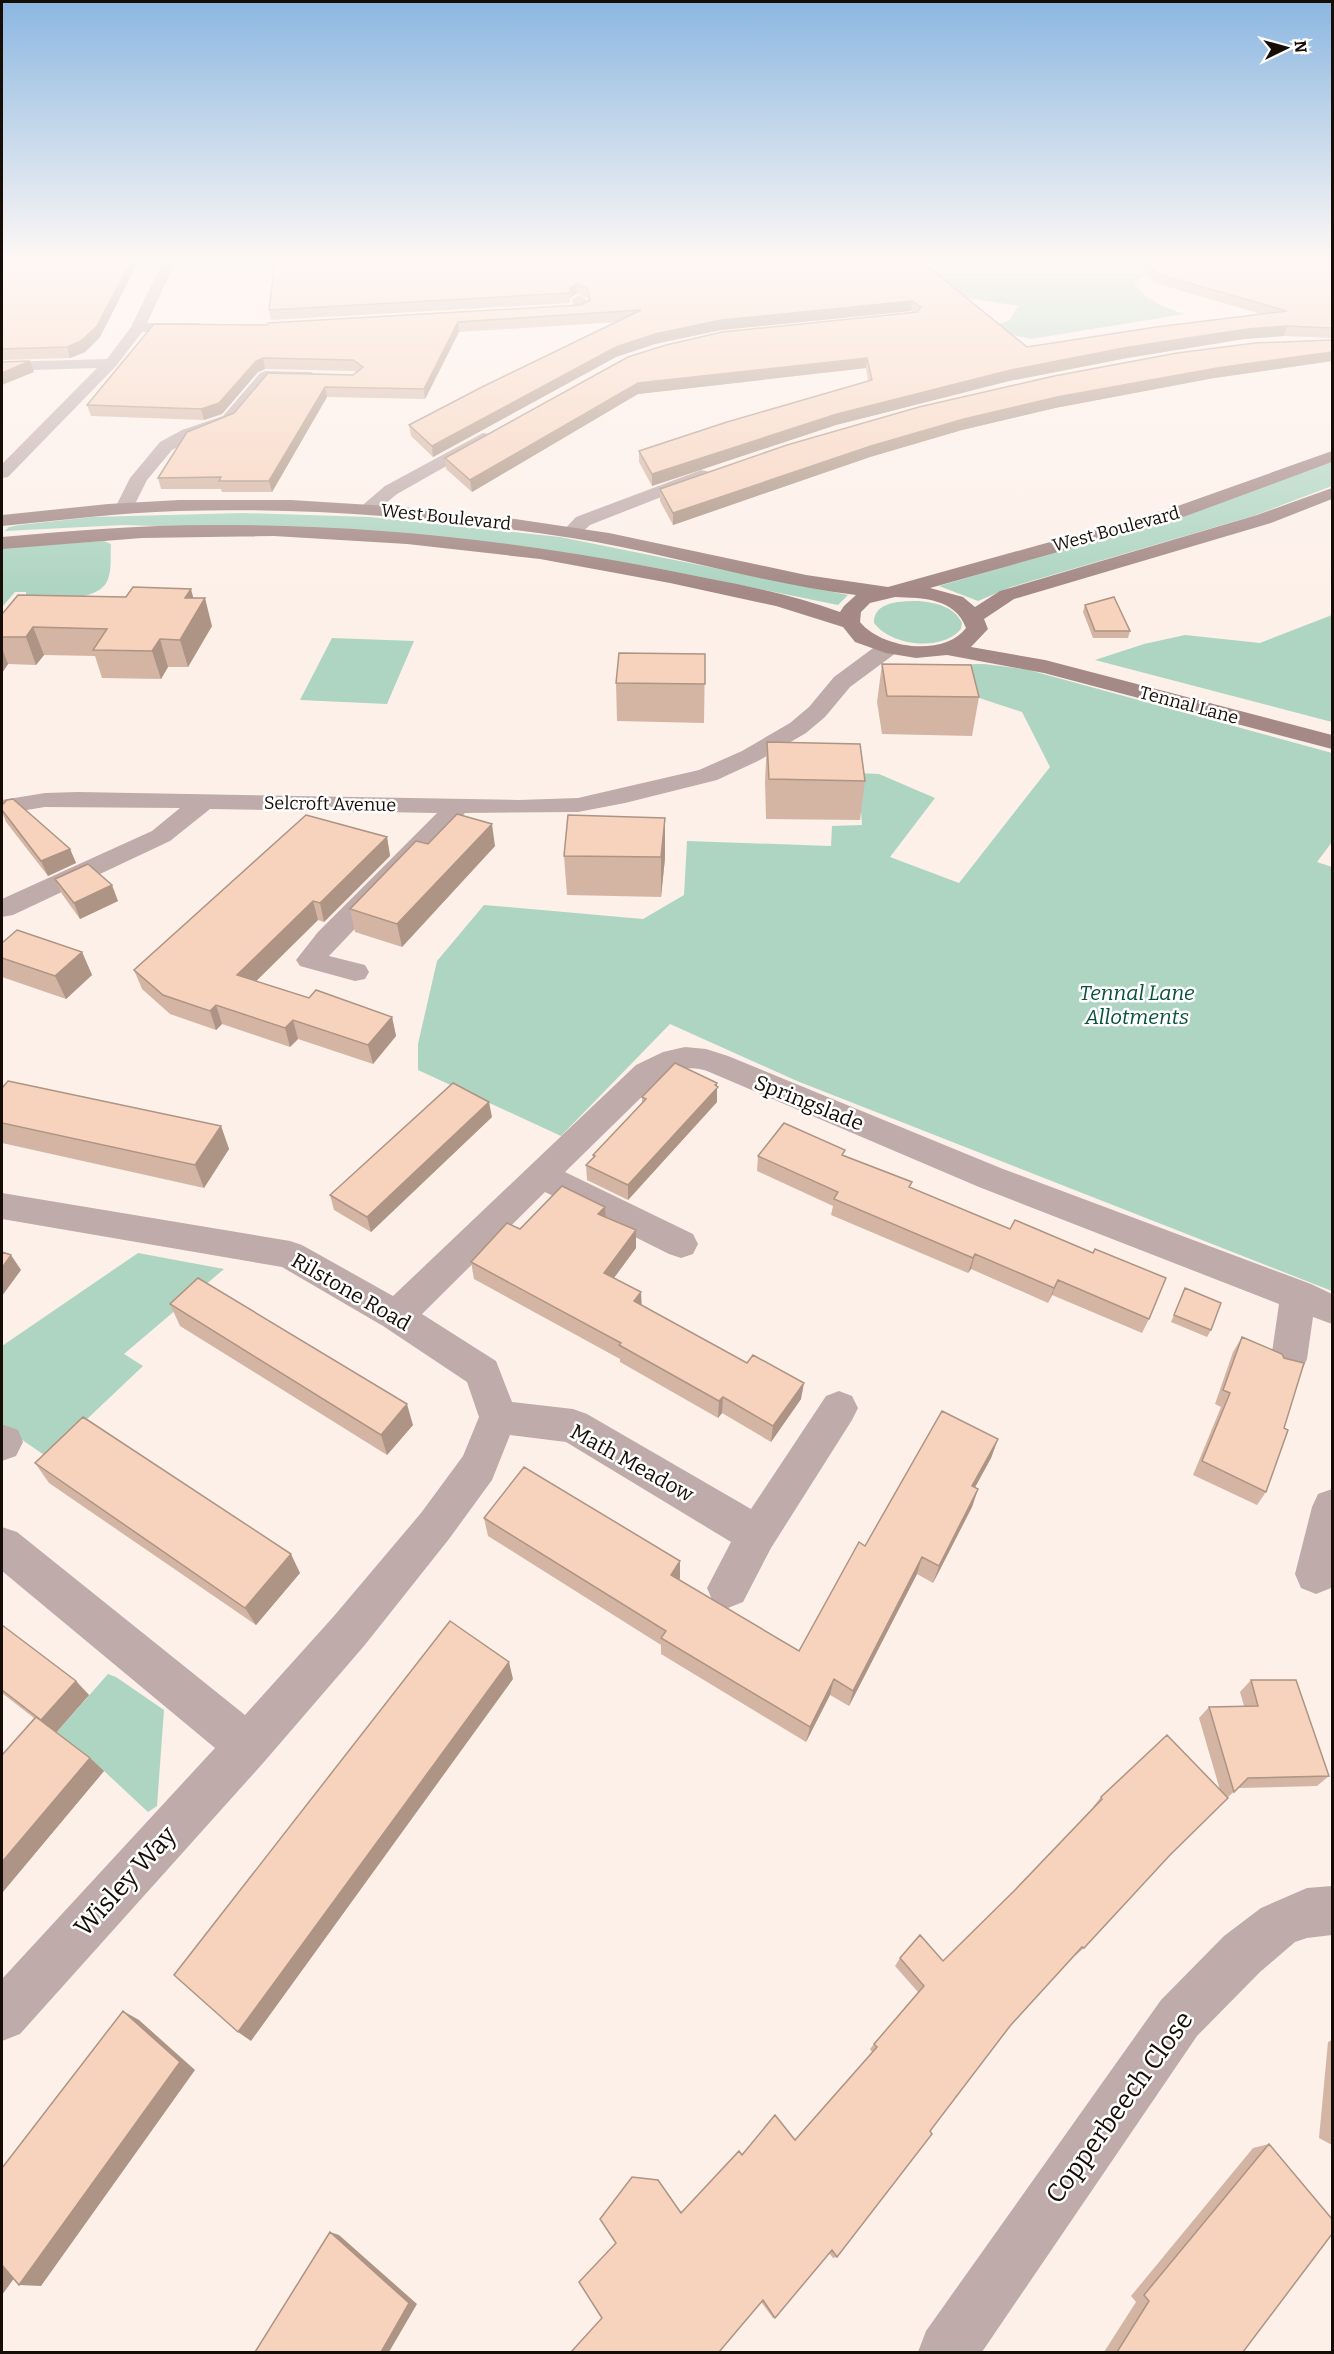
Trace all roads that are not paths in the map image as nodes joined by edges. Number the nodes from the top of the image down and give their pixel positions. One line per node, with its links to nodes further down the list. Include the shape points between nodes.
1 (103, 371): 6 (street)
2 (332, 378): 8 (street, via 265,376 229,419 166,446 138,478)
3 (498, 430): 9 (street, via 391,490)
4 (1332, 456): 15 (main road, West Boulevard, via 1179,512)
5 (719, 470): 12 (street, via 584,521)
6 (2, 473)
7 (1332, 493): 16 (main road, West Boulevard, via 1264,519 1007,595)
8 (124, 508): 9 (main road, West Boulevard); 10 (main road, West Boulevard)
9 (367, 509): 12 (main road, West Boulevard)
10 (2, 520)
11 (142, 532): 13 (main road); 14 (main road, West Boulevard); 17 (main road, West Boulevard, via 335,534 479,546 607,564 776,598)
12 (571, 532): 15 (main road, West Boulevard, via 837,586)
13 (2, 535)
14 (2, 543)
15 (890, 592): 16 (main road, Tennal Lane, via 928,593 957,602); 17 (main road, via 863,599 851,610)
16 (976, 622): 19 (main road, West Boulevard, via 967,640); 20 (main road, Tennal Lane)
17 (850, 623): 18 (main road, West Boulevard, via 863,637)
18 (888, 648): 19 (main road, West Boulevard, via 918,652); 23 (street, Selcroft Avenue, via 842,682 798,728 708,775 578,805)
19 (947, 649): 20 (main road, Tennal Lane)
20 (1045, 667): 21 (main road, Tennal Lane)
21 (1332, 742)
22 (203, 802): 23 (street, Selcroft Avenue); 24 (street, Selcroft Avenue, via 45,800); 25 (street, via 161,836)
23 (458, 806): 27 (street, via 310,960)
24 (2, 807)
25 (2, 908): 26 (street)
26 (24, 927)
27 (355, 972)
28 (541, 1175): 30 (street); 31 (street, Springslade, via 647,1073 666,1060 685,1056 709,1058 992,1178); 33 (street, Springslade)
29 (2, 1206): 33 (street, Rilstone Road, via 290,1255)
30 (681, 1244)
31 (1298, 1294): 32 (street, Springslade); 34 (street)
32 (1332, 1309)
33 (396, 1316): 36 (street, Rilstone Road, via 483,1372)
34 (1289, 1359)
35 (838, 1408): 38 (street)
36 (498, 1417): 38 (street, Math Meadow, via 573,1426); 42 (street, Wisley Way, via 478,1467 435,1526)
37 (1332, 1507): 40 (street)
38 (757, 1535): 41 (street)
39 (2, 1546): 42 (street)
40 (1316, 1574)
41 (728, 1588)
42 (248, 1746): 44 (street, Wisley Way)
43 (1332, 1911): 45 (street, Copperbeech Close, via 1307,1913 1278,1925 1242,1954 1179,2018)
44 (2, 2016)
45 (947, 2352)

